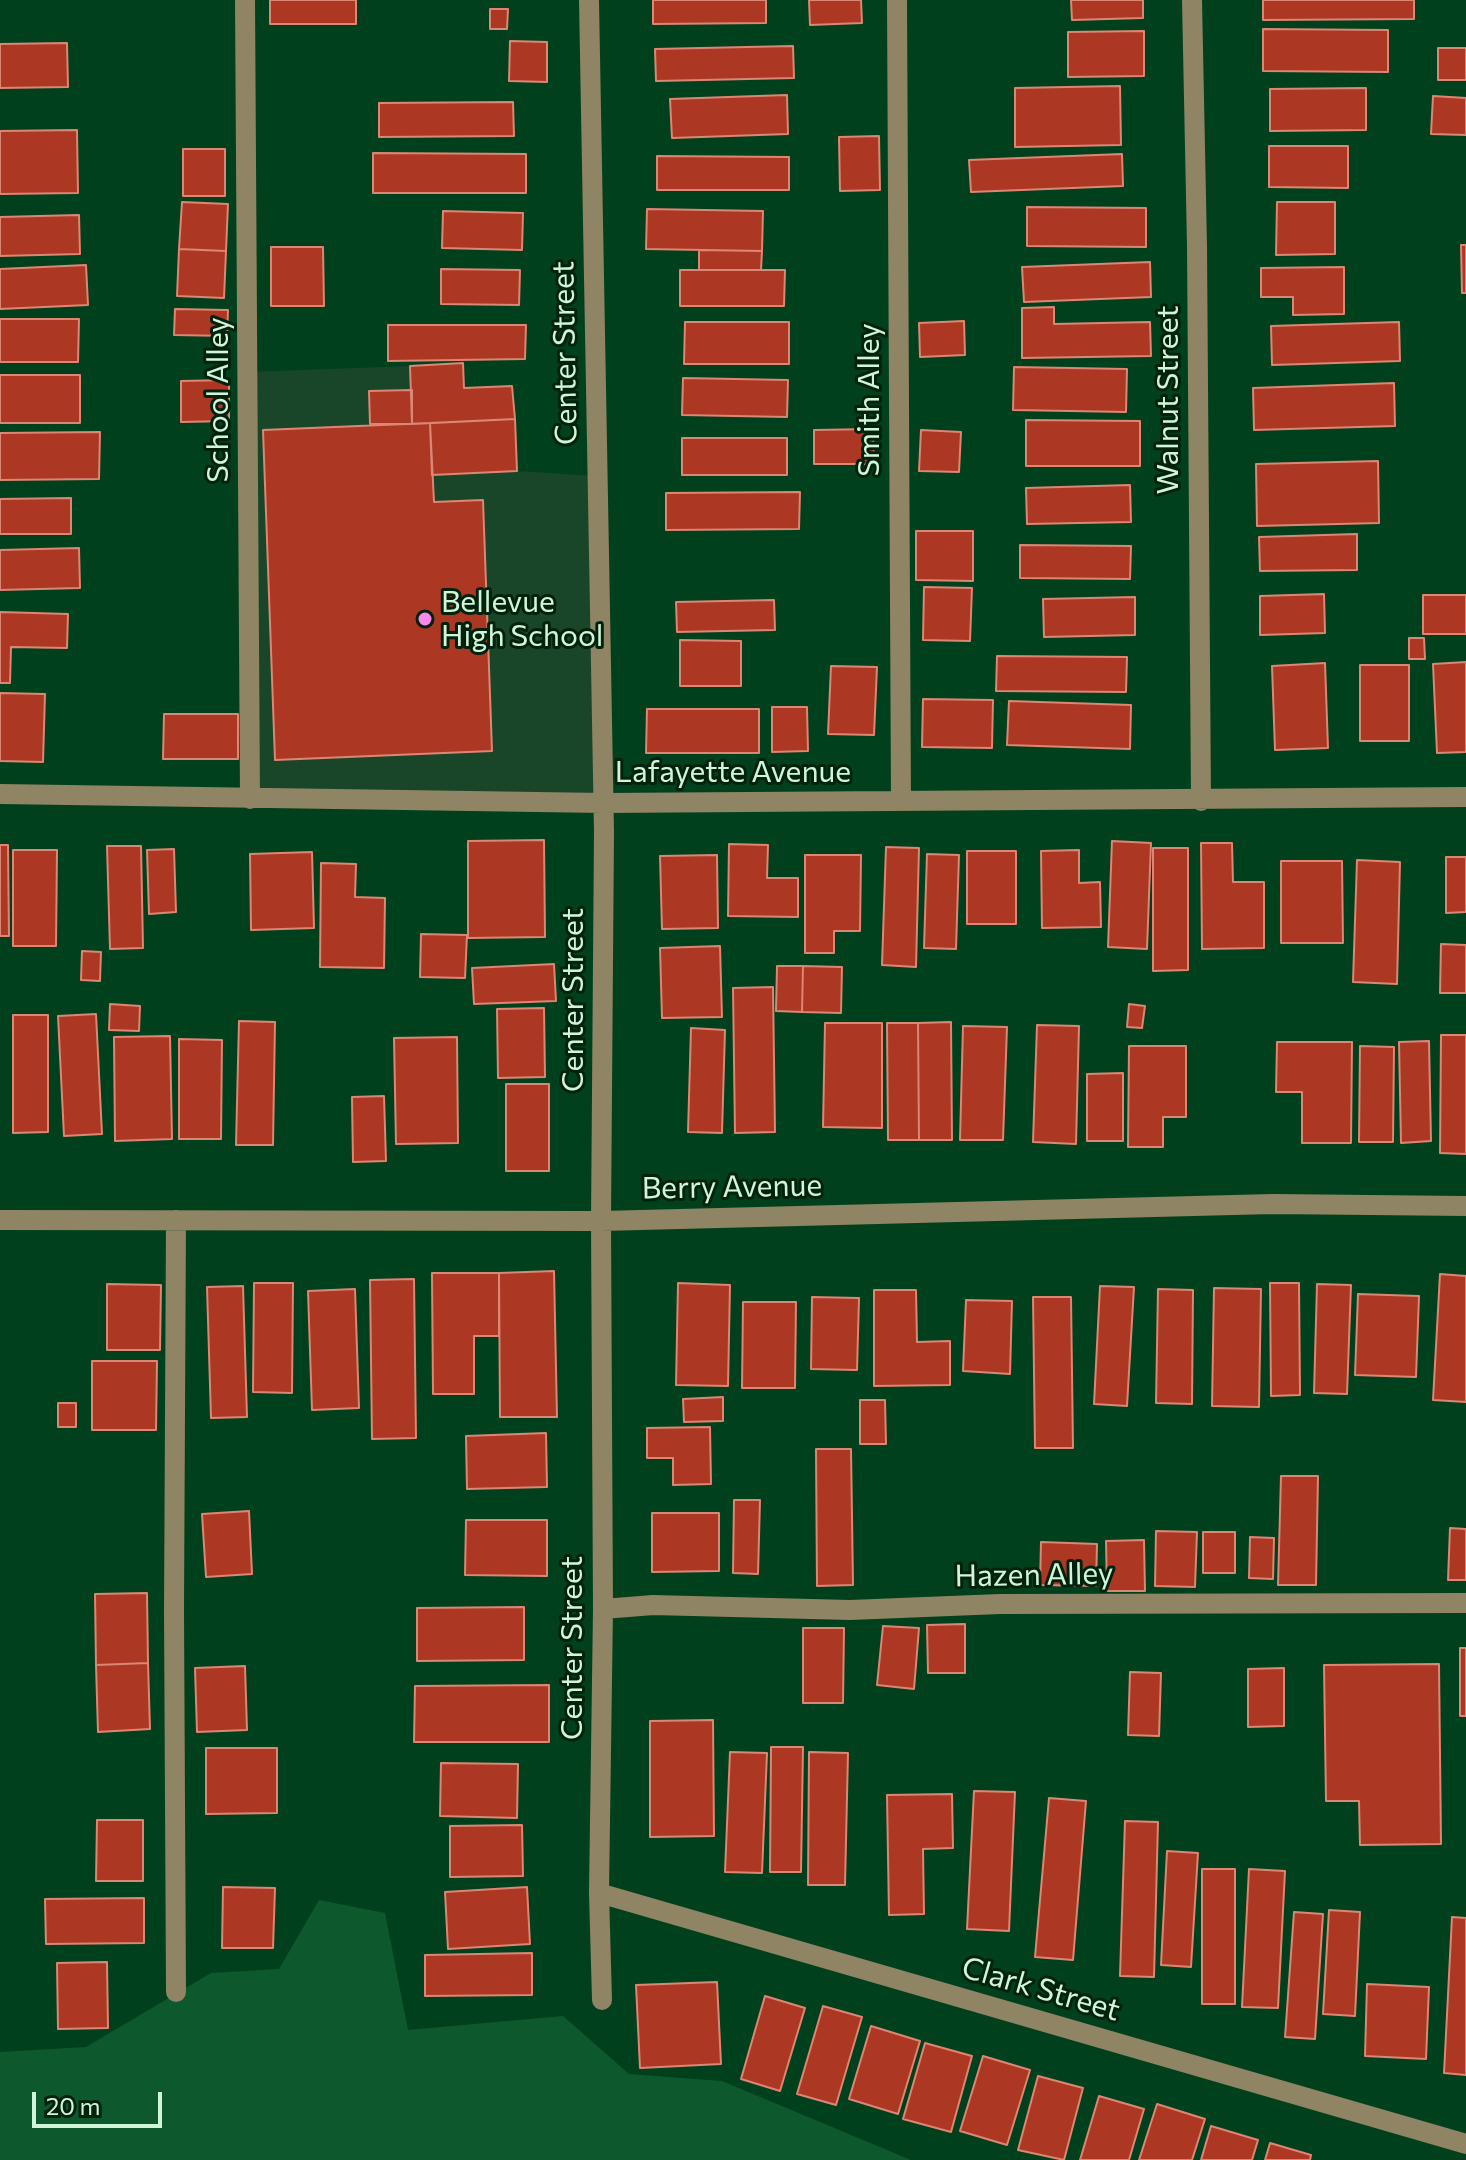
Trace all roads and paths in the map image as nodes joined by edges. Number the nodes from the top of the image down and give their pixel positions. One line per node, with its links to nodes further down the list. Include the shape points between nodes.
1 (245, 0): 7 (street, School Alley)
2 (589, 0): 10 (street, Center Street)
3 (897, 0): 8 (street, Smith Alley)
4 (1192, 0): 9 (street, Walnut Street)
5 (0, 794): 7 (street, Lafayette Avenue)
6 (1466, 797): 9 (street, Lafayette Avenue)
7 (250, 799): 10 (street, Lafayette Avenue)
8 (901, 801): 9 (street, Lafayette Avenue); 10 (street, Lafayette Avenue)
9 (1201, 801)
10 (604, 803): 14 (street, Center Street)
11 (1466, 1206): 14 (street, Berry Avenue, via 1273,1204)
12 (0, 1220): 13 (street, Berry Avenue)
13 (176, 1220): 14 (street, Berry Avenue); 18 (street)
14 (601, 1221): 16 (street, Center Street)
15 (1466, 1603): 16 (street, Hazen Alley)
16 (603, 1609): 17 (street, Center Street)
17 (599, 1893): 19 (street, Center Street); 20 (street, Clark Street)
18 (176, 1992)
19 (602, 2000)
20 (1466, 2144)

